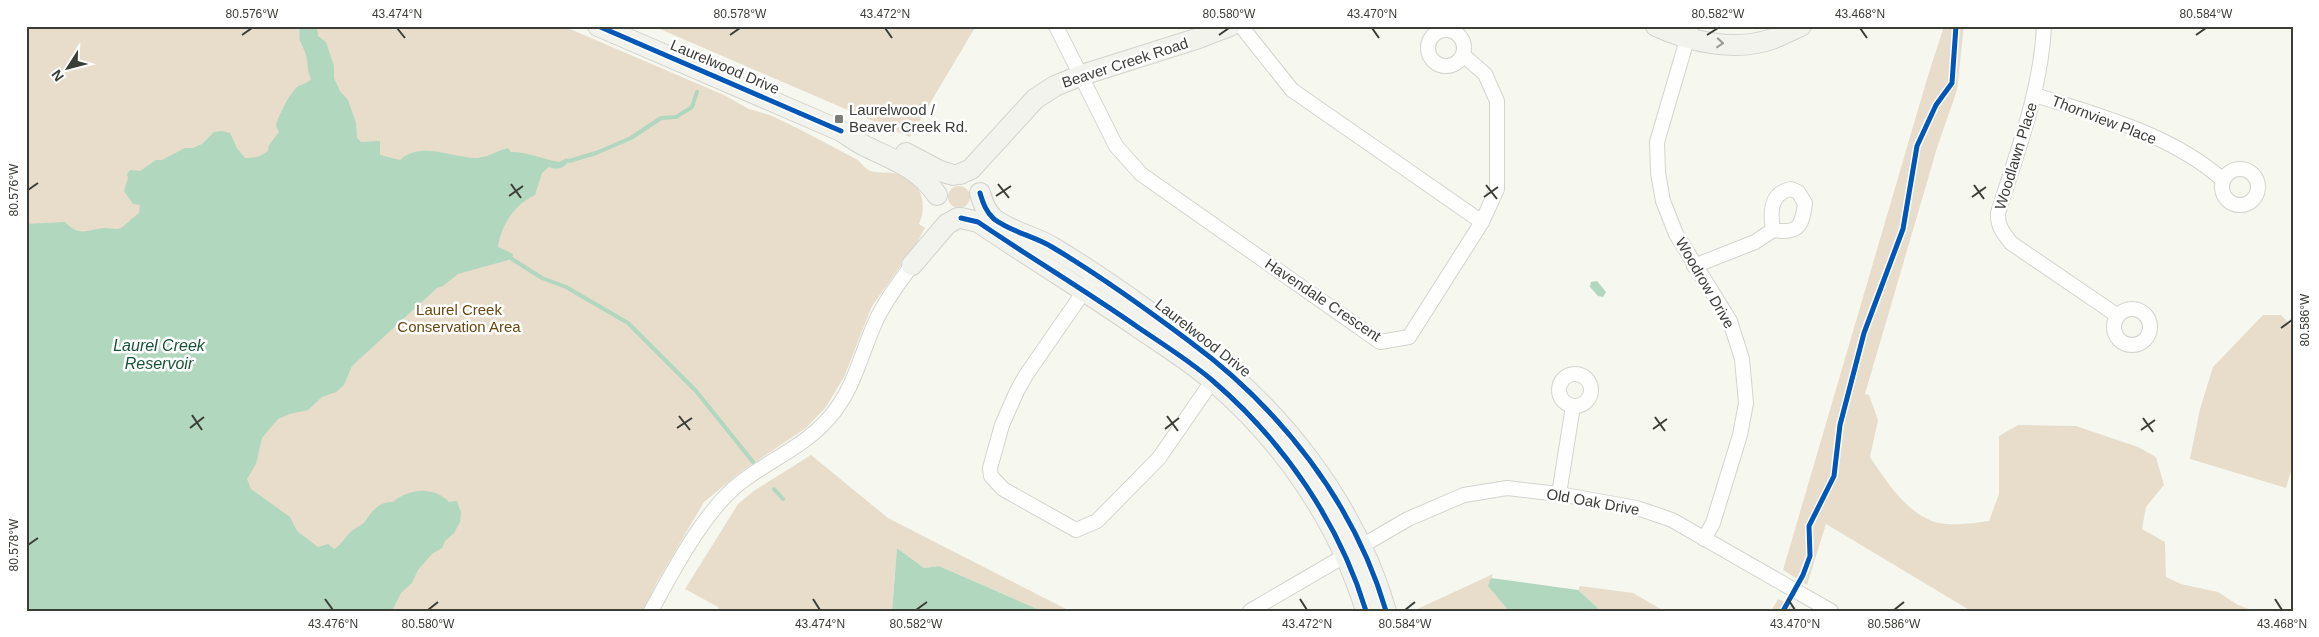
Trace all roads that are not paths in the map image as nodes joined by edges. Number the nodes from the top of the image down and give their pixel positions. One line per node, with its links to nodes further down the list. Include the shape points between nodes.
1 (598, 26): 12 (street, Laurelwood Drive)
2 (1056, 26): 10 (street, Havendale Crescent)
3 (1230, 26): 10 (street, Beaver Creek Road)
4 (1241, 26): 19 (street, via 1292,90)
5 (1656, 26): 8 (street)
6 (1800, 26): 8 (street, one-way to 6, via 1738,45 1771,40)
7 (2044, 26): 11 (street, Woodlawn Place)
8 (1689, 32): 22 (street, Woodrow Drive, via 1658,142 1658,173 1663,201)
9 (1463, 55): 19 (street, Havendale Crescent, via 1486,74 1498,102 1497,189)
10 (1082, 74): 13 (street, Beaver Creek Road, via 1035,99); 19 (street, Havendale Crescent, via 1116,146 1141,174 1380,342 1409,337)
11 (2035, 95): 15 (street, Thornview Place, via 2152,136 2209,168); 24 (street, Woodlawn Place, via 1998,213 2002,232 2011,243)
12 (841, 131): 14 (street, Laurelwood Drive, via 861,134 940,171); 17 (street, Laurelwood Drive, via 913,170 927,181)
13 (1006, 132): 14 (street, Beaver Creek Road, via 971,168); 16 (street, Beaver Creek Road, via 980,178)
14 (956, 175): 16 (street, via 971,178); 17 (street, via 942,182)
15 (2223, 180)
16 (979, 190): 18 (street, via 978,207); 23 (street, Laurelwood Drive, via 988,213 999,222 1041,240)
17 (938, 200): 18 (street, via 947,215); 21 (street, via 935,218)
18 (959, 218): 21 (street, via 947,224); 23 (street, Laurelwood Drive, via 978,222)
19 (1482, 222)
20 (1773, 230): 22 (street, via 1755,242)
21 (912, 265): 30 (street, via 875,321 851,386 830,418 804,441 740,483 723,499 689,546)
22 (1694, 266): 28 (street, Woodrow Drive, via 1730,321 1739,350 1746,403 1740,435 1713,523)
23 (1090, 283): 25 (street, Laurelwood Drive, via 1172,350); 25 (street, via 1026,375 1002,426 990,468 991,476 1003,489 1076,530 1097,521 1159,458)
24 (2118, 316)
25 (1218, 374): 29 (street, Laurelwood Drive, via 1269,409 1307,456 1323,479)
26 (1573, 406): 27 (street)
27 (1559, 494): 28 (street, Old Oak Drive, via 1637,508 1672,520); 29 (street, Old Oak Drive, via 1507,488 1464,495 1408,519)
28 (1704, 539): 34 (street, Old Oak Drive)
29 (1353, 551): 31 (street, Old Oak Drive); 32 (street, Laurelwood Drive); 33 (street, Laurelwood Drive)
30 (652, 611)
31 (1250, 611)
32 (1366, 611)
33 (1386, 611)
34 (1831, 611)

